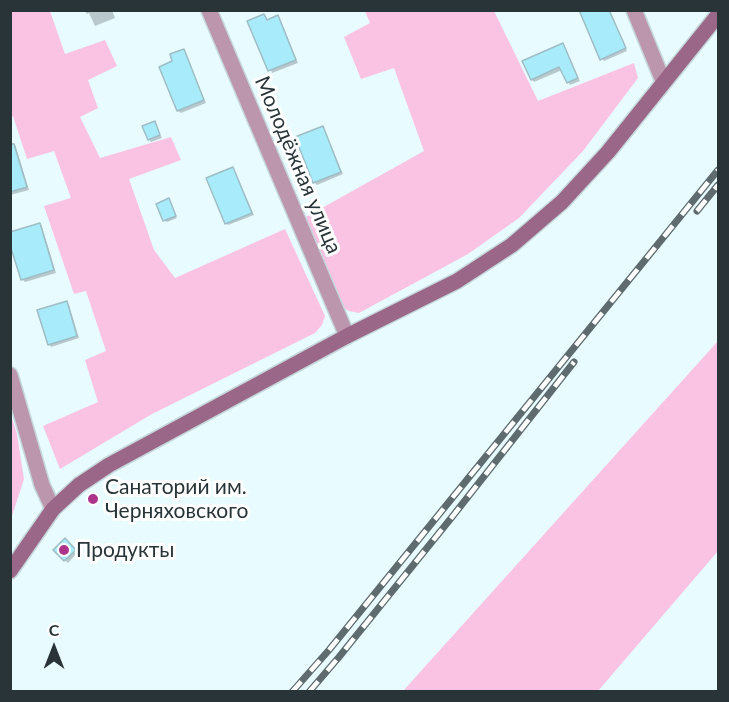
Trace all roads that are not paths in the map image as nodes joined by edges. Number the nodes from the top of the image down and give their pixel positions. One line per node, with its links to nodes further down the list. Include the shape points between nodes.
1 (209, 10): 5 (street, Молодёжная улица)
2 (634, 10): 4 (street)
3 (718, 15): 4 (main road)
4 (663, 81): 5 (main road, via 608,152 562,202 512,244 457,281)
5 (347, 336): 7 (main road, via 110,465 79,485)
6 (10, 375): 7 (street)
7 (53, 509): 8 (main road)
8 (10, 571)

